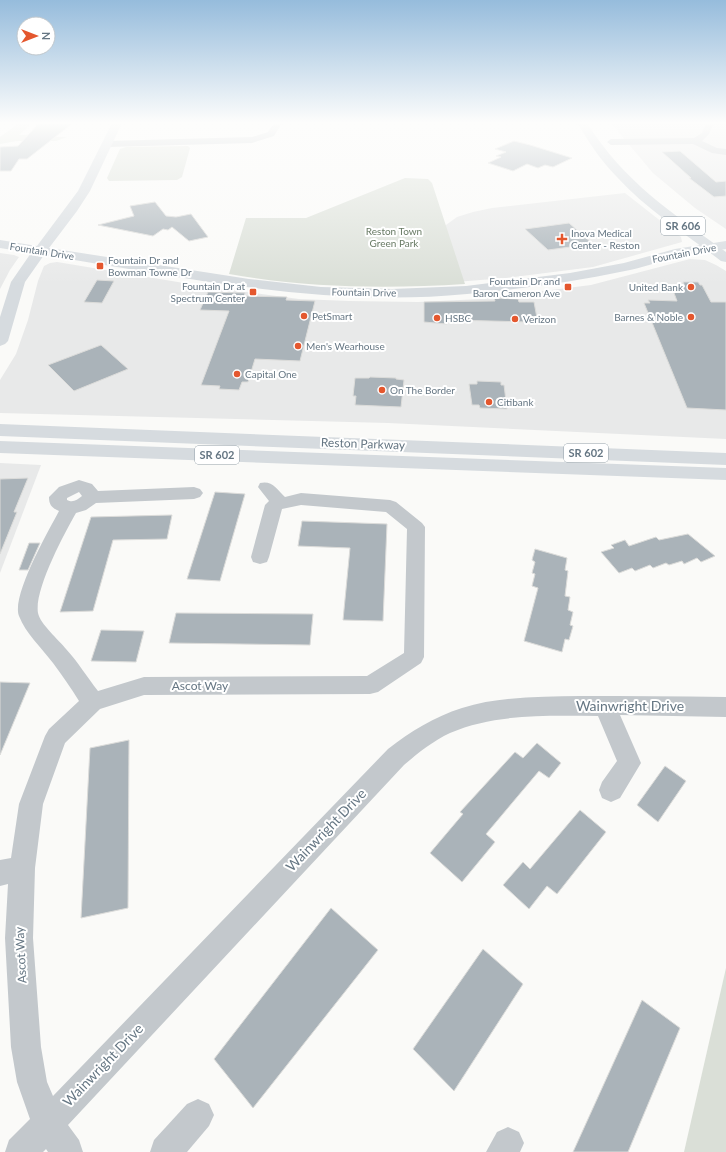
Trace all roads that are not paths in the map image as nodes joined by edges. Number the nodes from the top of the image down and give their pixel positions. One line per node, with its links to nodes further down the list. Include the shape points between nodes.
1 (91, 177): 7 (main road, via 82,194)
2 (623, 177): 6 (main road, SR 606, via 653,204)
3 (688, 216): 5 (main road, SR 606)
4 (0, 244): 7 (main road, Fountain Drive)
5 (726, 244): 6 (main road, Fountain Drive)
6 (711, 247): 7 (main road, Fountain Drive, via 570,278 466,290 392,293 284,288); 8 (main road, SR 606)
7 (40, 251): 9 (main road, via 18,282)
8 (726, 258)
9 (0, 342)
10 (0, 430): 12 (main road, Reston Parkway / SR 602)
11 (0, 447): 13 (main road, Reston Parkway / SR 602)
12 (726, 459)
13 (726, 474)
14 (266, 487): 16 (street)
15 (194, 493): 18 (street, via 91,497 86,488 79,486 66,490 58,497 58,503 62,507 70,508 53,538 30,592 28,614)
16 (281, 503): 17 (street, via 274,506); 18 (street, Ascot Way, via 301,499 390,506 416,527 414,657 370,685 144,686)
17 (260, 557)
18 (93, 702): 22 (street, Ascot Way, via 57,736 48,753)
19 (605, 706): 20 (street, Wainwright Drive); 21 (street, via 629,763); 24 (street, Wainwright Drive, via 515,707 484,711 428,733 404,750)
20 (726, 707)
21 (611, 790)
22 (11, 871): 24 (street, Ascot Way, via 19,938 26,1047 32,1082)
23 (198, 1115): 27 (street)
24 (48, 1124): 25 (street, Wainwright Drive); 26 (street, Ascot Way)
25 (21, 1152)
26 (68, 1152)
27 (166, 1152)

